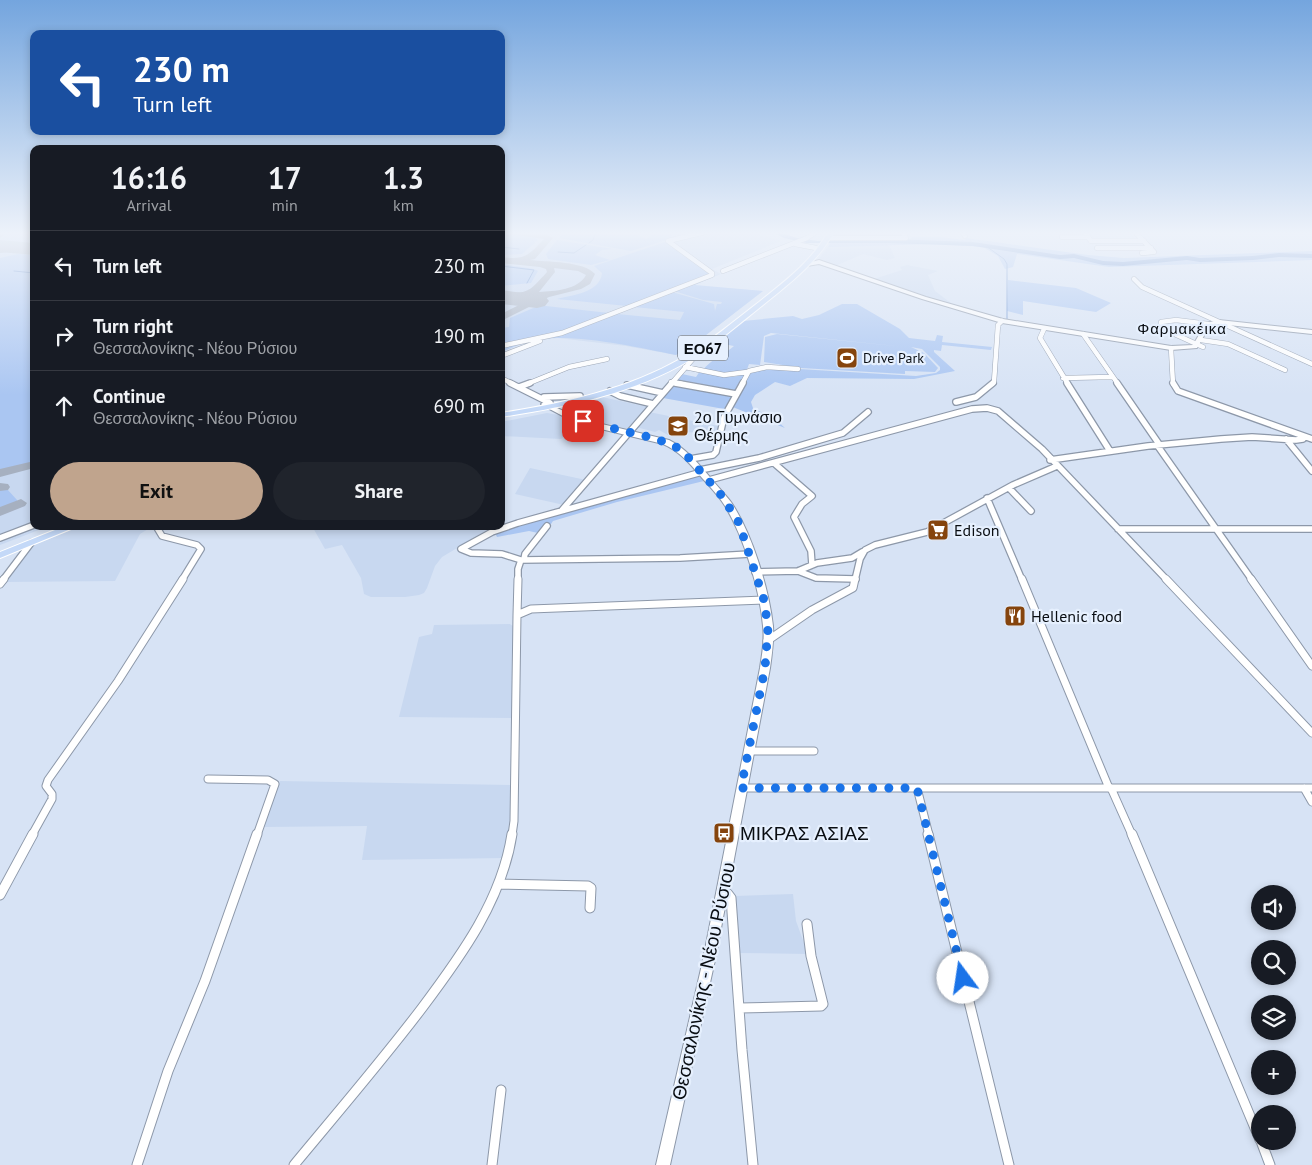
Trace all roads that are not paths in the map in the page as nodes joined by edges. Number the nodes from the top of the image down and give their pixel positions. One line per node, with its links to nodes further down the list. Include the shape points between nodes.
1 (683, 286): 14 (street, via 562,333)
2 (775, 286): 33 (main road, ΕΟ67, via 686,354 635,378)
3 (783, 286): 16 (main road, ΕΟ67)
4 (891, 286): 6 (main road)
5 (1141, 286): 7 (street)
6 (1002, 320): 9 (main road); 34 (street, via 998,325 994,382 976,397)
7 (1218, 322): 8 (main road); 10 (main road); 19 (street)
8 (1208, 324): 13 (main road); 13 (street, via 1176,320 1161,322 1170,332)
9 (1044, 329): 11 (main road); 25 (street, via 1040,338)
10 (1312, 332)
11 (1083, 334): 15 (main road); 24 (street)
12 (541, 341): 17 (street)
13 (1200, 344): 15 (main road, via 1190,348); 22 (street, via 1228,344)
14 (505, 345)
15 (1171, 348): 44 (street, via 1173,384 1178,391)
16 (700, 350): 20 (street); 28 (main road, ΕΟ67, via 671,367)
17 (505, 354)
18 (607, 359): 29 (street, via 569,368)
19 (1312, 364)
20 (685, 367): 23 (street, via 726,376); 27 (street)
21 (798, 369): 23 (street, via 767,367)
22 (1286, 370)
23 (749, 371): 32 (street)
24 (1112, 377): 25 (street); 47 (street)
25 (1063, 378): 48 (street)
26 (505, 380): 29 (street)
27 (671, 382): 31 (street); 32 (street)
28 (627, 385): 30 (main road, ΕΟ67); 31 (street)
29 (519, 387): 35 (street)
30 (610, 391): 35 (main road, ΕΟ67); 36 (street)
31 (663, 392): 36 (street)
32 (736, 394): 49 (street, via 726,411 716,453)
33 (580, 396): 35 (main road, ΕΟ67); 35 (street)
34 (956, 402)
35 (548, 403): 37 (main road); 38 (main road); 41 (main road, Θεσσαλονίκης - Νέου Ρύσιου); 42 (main road, Θεσσαλονίκης - Νέου Ρύσιου)
36 (653, 404): 43 (street)
37 (505, 410)
38 (531, 411): 40 (main road); 41 (main road)
39 (868, 412): 54 (street, via 843,433)
40 (505, 414)
41 (562, 414): 42 (main road, Θεσσαλονίκης - Νέου Ρύσιου)
42 (584, 422): 43 (main road, Θεσσαλονίκης - Νέου Ρύσιου)
43 (629, 433): 49 (main road, Θεσσαλονίκης - Νέου Ρύσιου, via 669,444); 57 (street)
44 (1304, 437): 45 (street); 46 (street)
45 (1286, 439): 47 (street, via 1246,437); 53 (street)
46 (1312, 439)
47 (1158, 444): 48 (street); 64 (street)
48 (1110, 451): 50 (street)
49 (689, 458): 54 (main road, Θεσσαλονίκης - Νέου Ρύσιου)
50 (1050, 460): 51 (street, via 1001,413 980,408 848,441); 52 (street)
51 (775, 464): 54 (street); 76 (street, via 812,496 794,517 811,551)
52 (1057, 466): 55 (street); 63 (street)
53 (1312, 471)
54 (704, 475): 57 (street); 73 (main road, Θεσσαλονίκης - Νέου Ρύσιου, via 731,509)
55 (1009, 488): 56 (street); 58 (street)
56 (987, 498): 72 (street, via 927,532); 91 (street)
57 (562, 510): 61 (street)
58 (1031, 511)
59 (547, 526): 75 (street)
60 (30, 527): 69 (street)
61 (505, 527)
62 (1312, 528): 64 (street)
63 (1118, 529): 64 (street); 85 (street)
64 (1216, 529): 84 (street)
65 (48, 530): 71 (main road)
66 (64, 530): 70 (main road)
67 (158, 530): 96 (street, via 162,536 197,545 200,553 118,680 48,780 46,786 52,799)
68 (498, 530): 75 (street, via 460,548 471,553 502,554)
69 (0, 538)
70 (31, 543): 74 (main road); 80 (street)
71 (0, 549)
72 (865, 550): 76 (street, via 852,558); 79 (street)
73 (750, 554): 75 (street); 78 (main road, Θεσσαλονίκης - Νέου Ρύσιου)
74 (0, 555)
75 (523, 560): 82 (street, via 518,569)
76 (812, 565): 77 (street)
77 (798, 571): 78 (street); 79 (street, via 816,578)
78 (755, 572): 81 (main road, Θεσσαλονίκης - Νέου Ρύσιου)
79 (856, 579): 83 (street, via 853,588 812,610)
80 (0, 584)
81 (764, 600): 82 (street); 83 (main road, Θεσσαλονίκης - Νέου Ρύσιου)
82 (520, 612): 94 (street, via 514,821 510,852)
83 (767, 641): 86 (main road, Θεσσαλονίκης - Νέου Ρύσιου, via 765,668)
84 (1312, 666)
85 (1312, 733)
86 (748, 751): 87 (street); 89 (main road, Θεσσαλονίκης - Νέου Ρύσιου)
87 (814, 751)
88 (208, 780): 103 (street, via 268,780 275,784 205,981 168,1071)
89 (741, 788): 90 (street); 95 (main road, Θεσσαλονίκης - Νέου Ρύσιου)
90 (917, 788): 91 (street); 108 (street)
91 (1110, 788): 92 (street); 101 (street, via 1143,859)
92 (1308, 788): 93 (street)
93 (1312, 802)
94 (499, 884): 97 (street, via 588,886 591,888); 104 (street, via 482,919 442,982)
95 (722, 894): 99 (street, via 731,898); 106 (main road, Θεσσαλονίκης - Νέου Ρύσιου)
96 (0, 895)
97 (590, 908)
98 (807, 924): 99 (street, via 823,1004)
99 (740, 1008): 107 (street)
100 (501, 1090): 105 (street)
101 (1251, 1119)
102 (1264, 1150): 109 (street)
103 (137, 1165)
104 (294, 1165)
105 (492, 1165)
106 (663, 1165)
107 (753, 1165)
108 (1009, 1165)
109 (1270, 1165)

